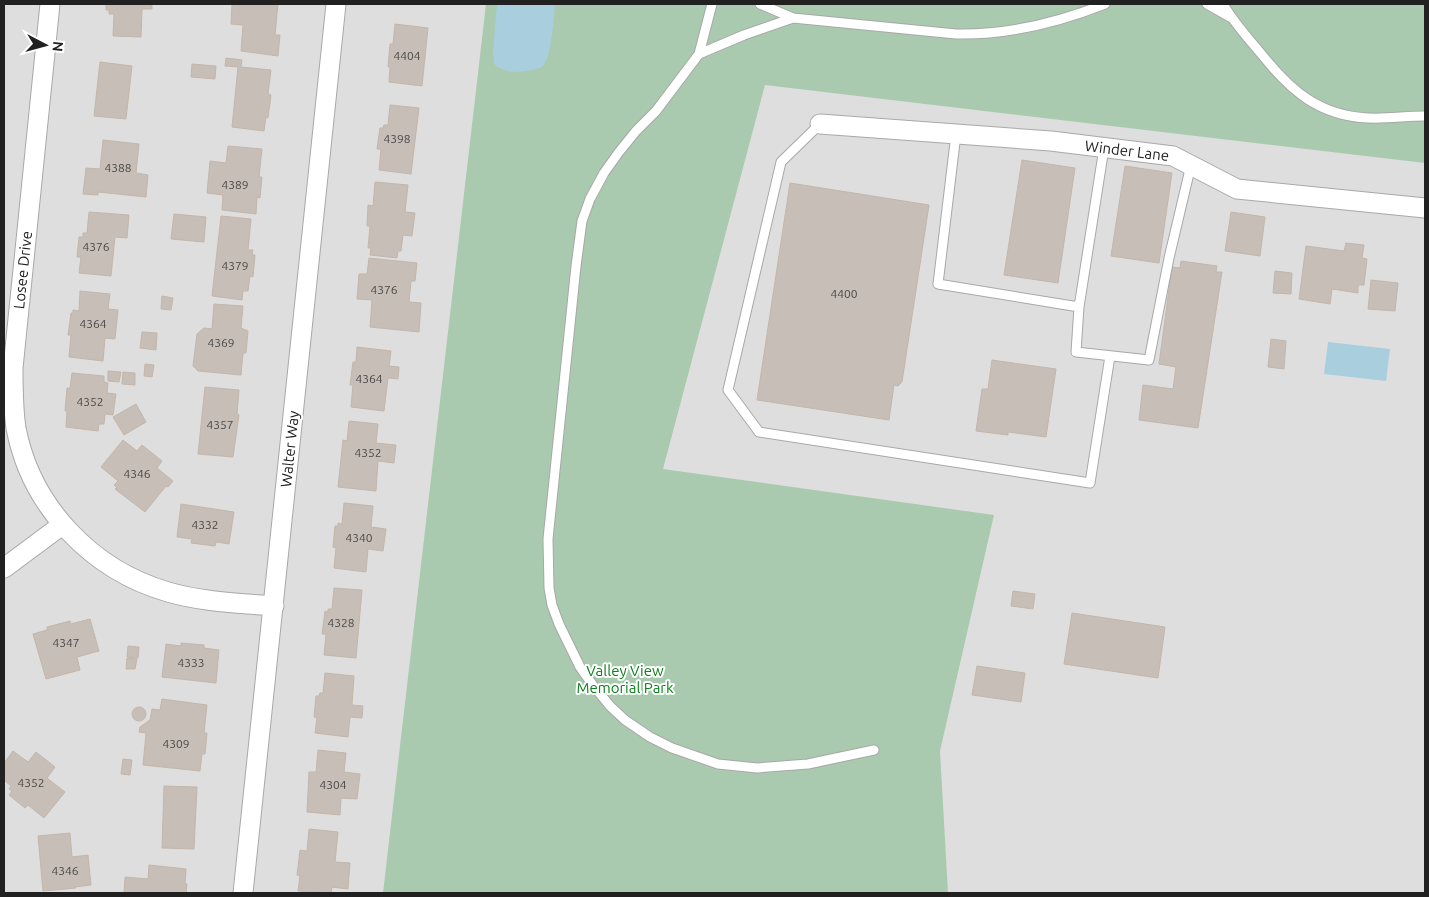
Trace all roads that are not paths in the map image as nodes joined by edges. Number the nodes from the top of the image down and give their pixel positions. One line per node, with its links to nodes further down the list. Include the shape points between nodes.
1 (50, 4): 19 (street, Losee Drive, via 13,389 17,430 29,470)
2 (336, 4): 21 (street, Walter Way)
3 (712, 4): 10 (lane)
4 (760, 4): 8 (lane)
5 (1105, 4): 8 (lane, via 1076,16 1024,29 977,34)
6 (1207, 4): 9 (lane)
7 (1223, 4): 9 (lane)
8 (793, 18): 10 (lane)
9 (1231, 18): 11 (lane, via 1279,75 1306,99 1352,116)
10 (699, 54): 22 (lane, via 609,166 590,199 582,221 548,539 552,605 580,667 598,692 624,720 672,748 718,764 757,768 808,764)
11 (1425, 116)
12 (820, 124): 13 (street, Winder Lane); 18 (lane, via 781,162 728,390 759,432 1090,483)
13 (956, 134): 14 (street, Winder Lane); 17 (lane, via 938,284)
14 (1104, 148): 15 (street, Winder Lane, via 1173,156); 17 (lane)
15 (1192, 165): 16 (street, Winder Lane, via 1237,189); 18 (lane, via 1150,360)
16 (1425, 208)
17 (1079, 307): 18 (lane, via 1076,352)
18 (1110, 356)
19 (62, 525): 20 (street); 21 (street, Losee Drive, via 96,556 148,585 194,598)
20 (4, 568)
21 (274, 606): 23 (street, Walter Way)
22 (874, 750)
23 (243, 893)

